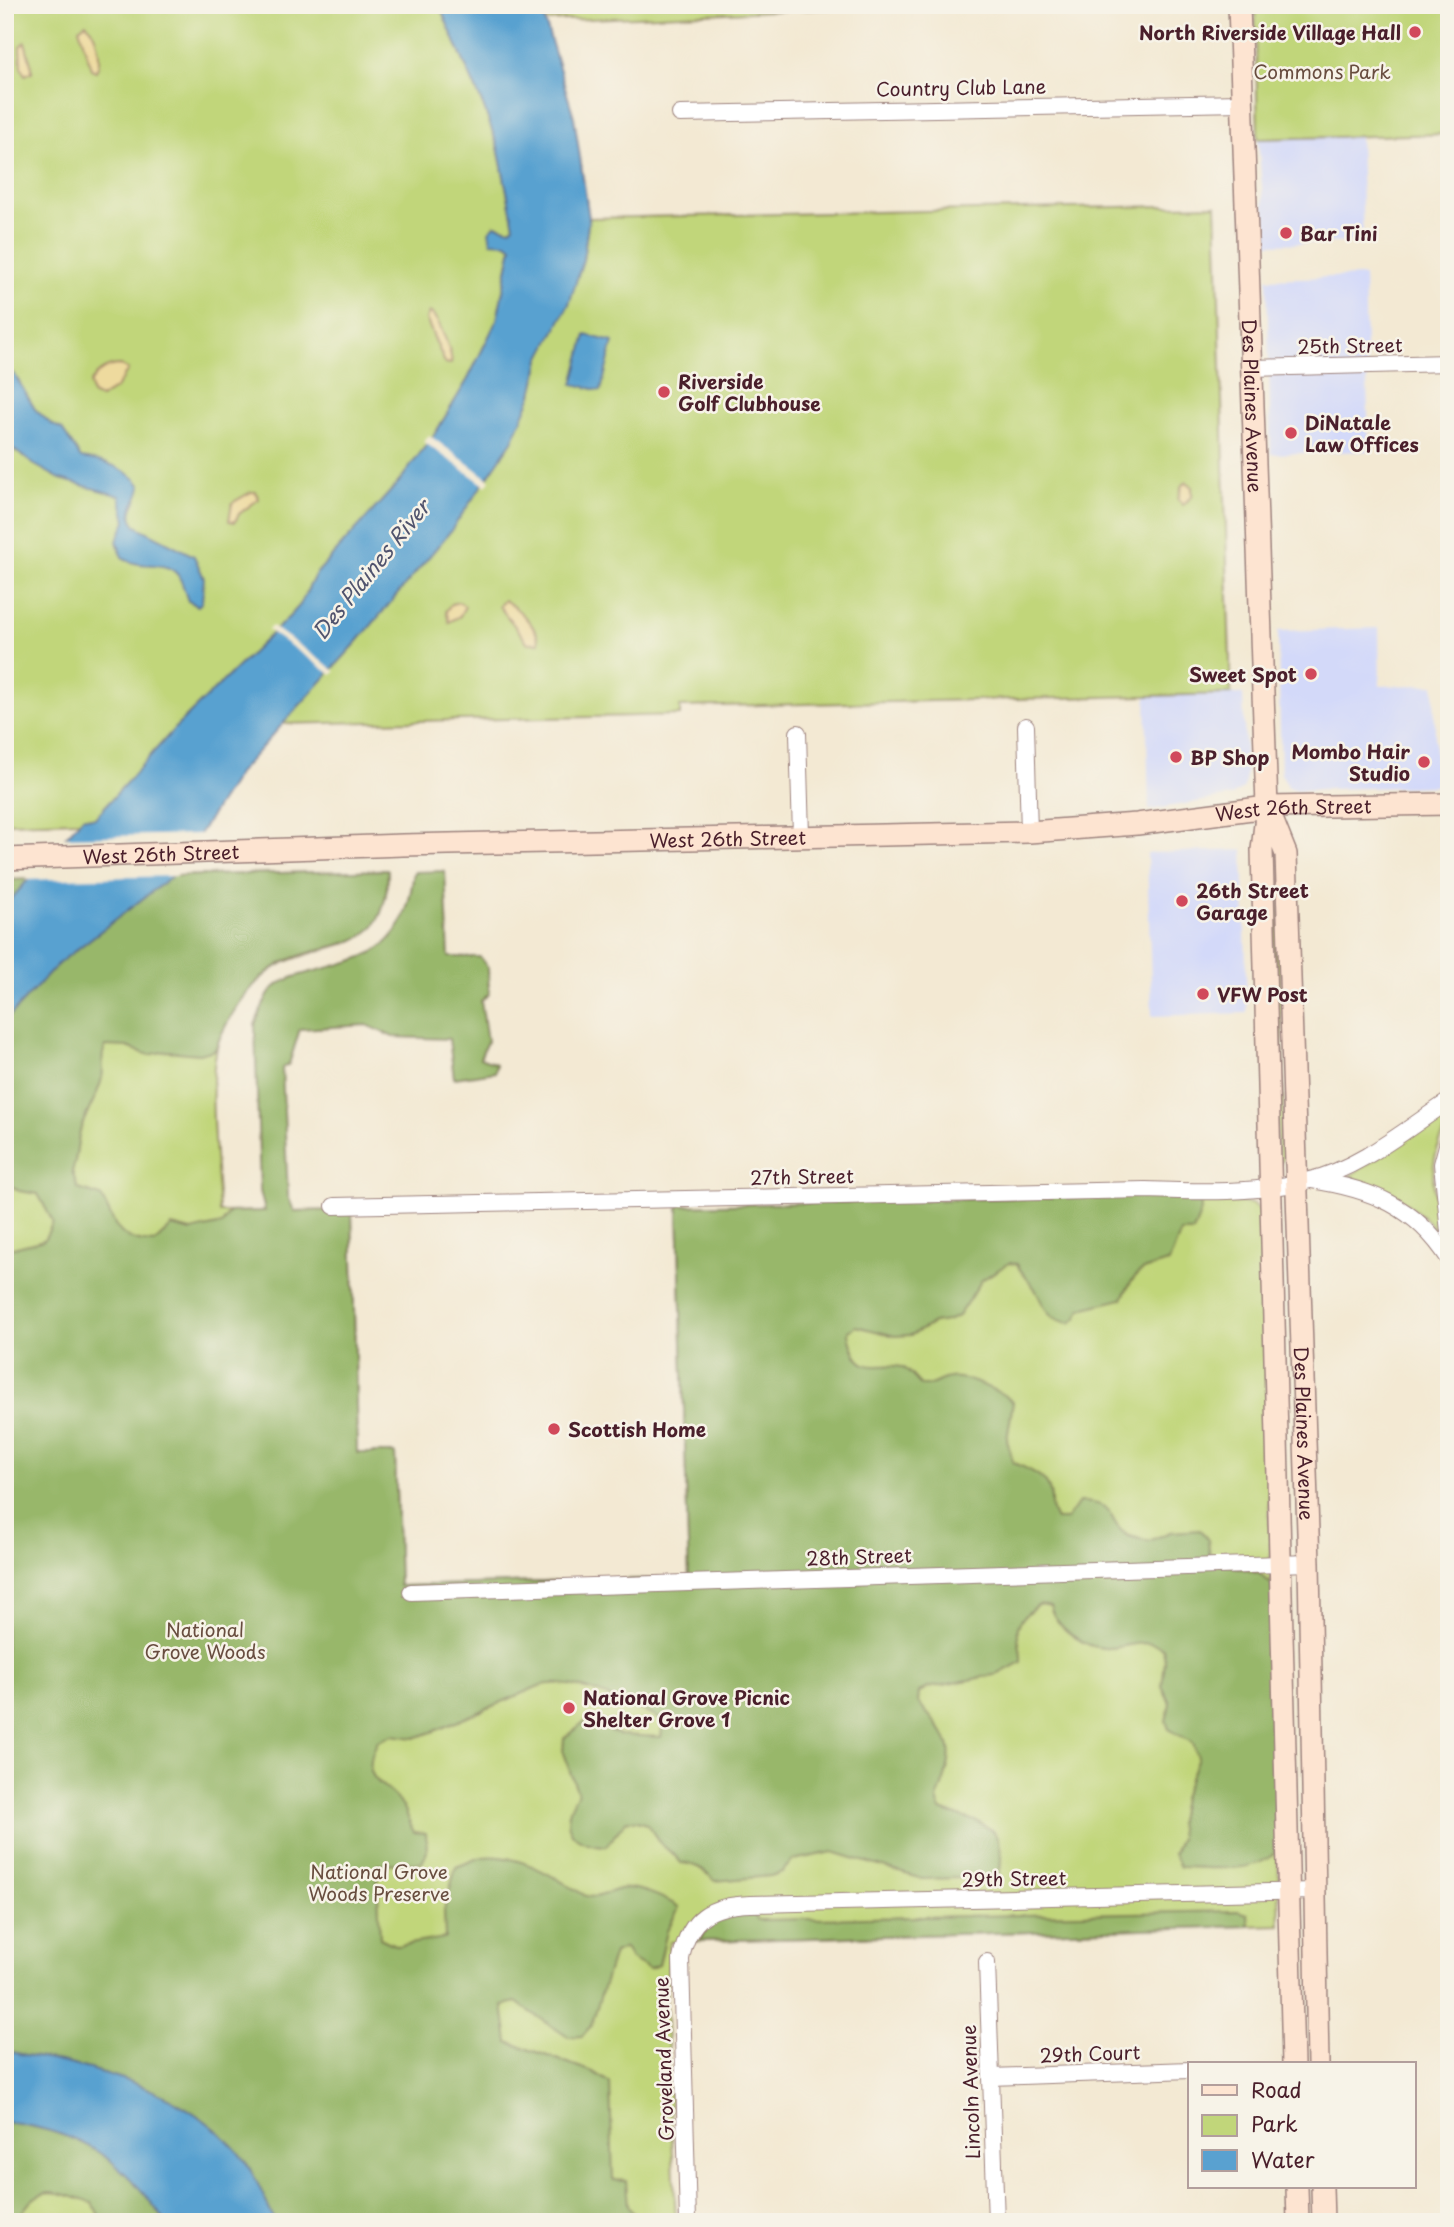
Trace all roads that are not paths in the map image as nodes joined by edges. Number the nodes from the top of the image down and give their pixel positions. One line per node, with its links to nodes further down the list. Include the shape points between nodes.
1 (1240, 5): 2 (street, Des Plaines Avenue)
2 (1243, 103): 3 (street, Country Club Lane); 5 (street, Des Plaines Avenue)
3 (680, 114)
4 (1449, 363): 5 (street, 25th Street)
5 (1252, 368): 9 (street, Des Plaines Avenue)
6 (1026, 726): 10 (street)
7 (798, 733): 11 (street)
8 (1449, 804): 9 (street, West 26th Street)
9 (1268, 807): 10 (street, West 26th Street); 15 (street, Des Plaines Avenue, via 1286,855); 16 (street, Des Plaines Avenue, via 1262,850)
10 (1029, 832): 11 (street, West 26th Street)
11 (801, 835): 12 (street, West 26th Street)
12 (15, 859)
13 (1449, 1101): 15 (street, via 1366,1155)
14 (1449, 1138): 18 (street, via 1442,1164)
15 (1303, 1182): 16 (street, 27th Street); 19 (street, via 1351,1186 1383,1198 1417,1223); 21 (street, Des Plaines Avenue)
16 (1270, 1187): 17 (street, 27th Street, via 1226,1192); 20 (street, Des Plaines Avenue)
17 (334, 1206)
18 (1449, 1232)
19 (1449, 1259)
20 (1279, 1563): 21 (street, 28th Street); 22 (street, 28th Street); 24 (street, Des Plaines Avenue)
21 (1309, 1563): 23 (street, Des Plaines Avenue)
22 (411, 1592)
23 (1315, 1891): 24 (street, 29th Street); 28 (street, Des Plaines Avenue)
24 (1288, 1892): 25 (street, 29th Street, via 751,1903); 27 (street, Des Plaines Avenue)
25 (715, 1908): 33 (street, Groveland Avenue, via 693,1928 681,1959)
26 (987, 1962): 30 (street, Lincoln Avenue)
27 (1293, 2062)
28 (1318, 2062)
29 (1188, 2070): 30 (street, 29th Court)
30 (991, 2077): 34 (street, Lincoln Avenue)
31 (1297, 2188): 35 (street)
32 (1322, 2188): 36 (street)
33 (688, 2222)
34 (996, 2222)
35 (1298, 2222)
36 (1323, 2222)

